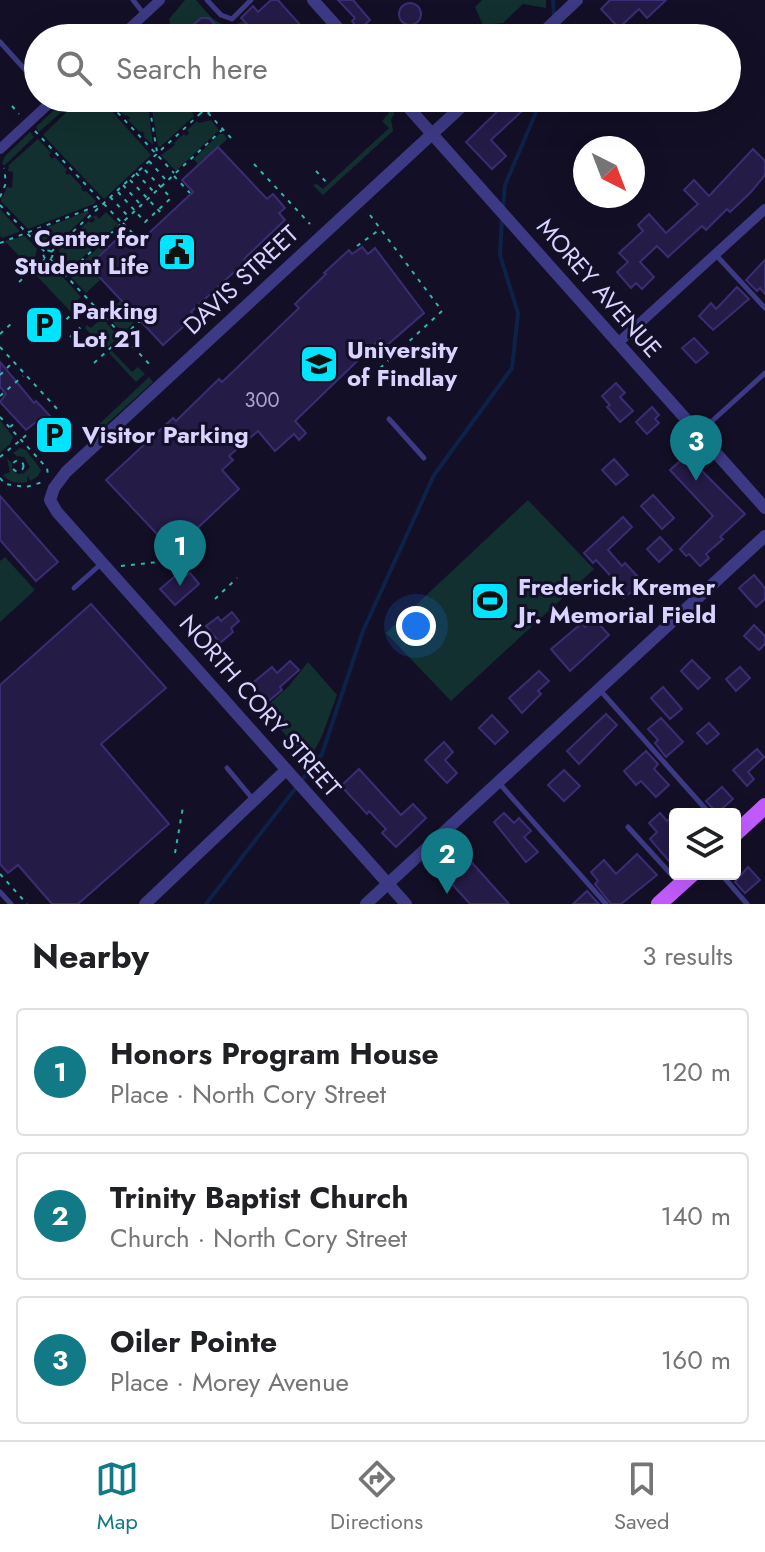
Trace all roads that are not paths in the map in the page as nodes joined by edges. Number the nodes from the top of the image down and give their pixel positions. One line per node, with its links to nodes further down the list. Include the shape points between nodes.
1 (133, 0): 7 (lane)
2 (160, 0): 7 (street)
3 (207, 0): 4 (lane, via 232,19)
4 (251, 0)
5 (313, 0): 9 (street)
6 (577, 0): 10 (street)
7 (144, 15): 8 (street)
8 (134, 24)
9 (334, 24)
10 (552, 24)
11 (0, 42): 12 (lane)
12 (24, 69)
13 (39, 112): 17 (street)
14 (412, 112): 16 (street, MOREY AVENUE)
15 (456, 112): 16 (street, DAVIS STREET)
16 (432, 134): 21 (street, MOREY AVENUE); 26 (street, DAVIS STREET, via 66,472)
17 (0, 149)
18 (765, 209): 19 (street)
19 (715, 255): 20 (lane); 21 (street)
20 (765, 308)
21 (618, 343): 24 (street, MOREY AVENUE)
22 (765, 373): 24 (lane)
23 (389, 419): 25 (lane)
24 (699, 433): 27 (street, MOREY AVENUE)
25 (424, 458)
26 (50, 500): 29 (street, NORTH CORY STREET)
27 (765, 508)
28 (765, 536): 31 (street)
29 (105, 566): 30 (lane); 33 (street, NORTH CORY STREET)
30 (74, 588)
31 (598, 688): 34 (street); 37 (lane)
32 (227, 768): 35 (lane)
33 (290, 774): 35 (street); 43 (street, NORTH CORY STREET)
34 (499, 782): 43 (street); 49 (lane)
35 (254, 801): 46 (street)
36 (765, 806): 39 (main road)
37 (705, 808)
38 (628, 827): 40 (lane)
39 (741, 828)
40 (669, 864)
41 (685, 880): 50 (main road)
42 (726, 880): 51 (lane)
43 (388, 884): 47 (street); 48 (street, NORTH CORY STREET)
44 (0, 892): 45 (lane)
45 (11, 904)
46 (145, 904)
47 (366, 904)
48 (406, 904)
49 (606, 904)
50 (659, 904)
51 (747, 904)

